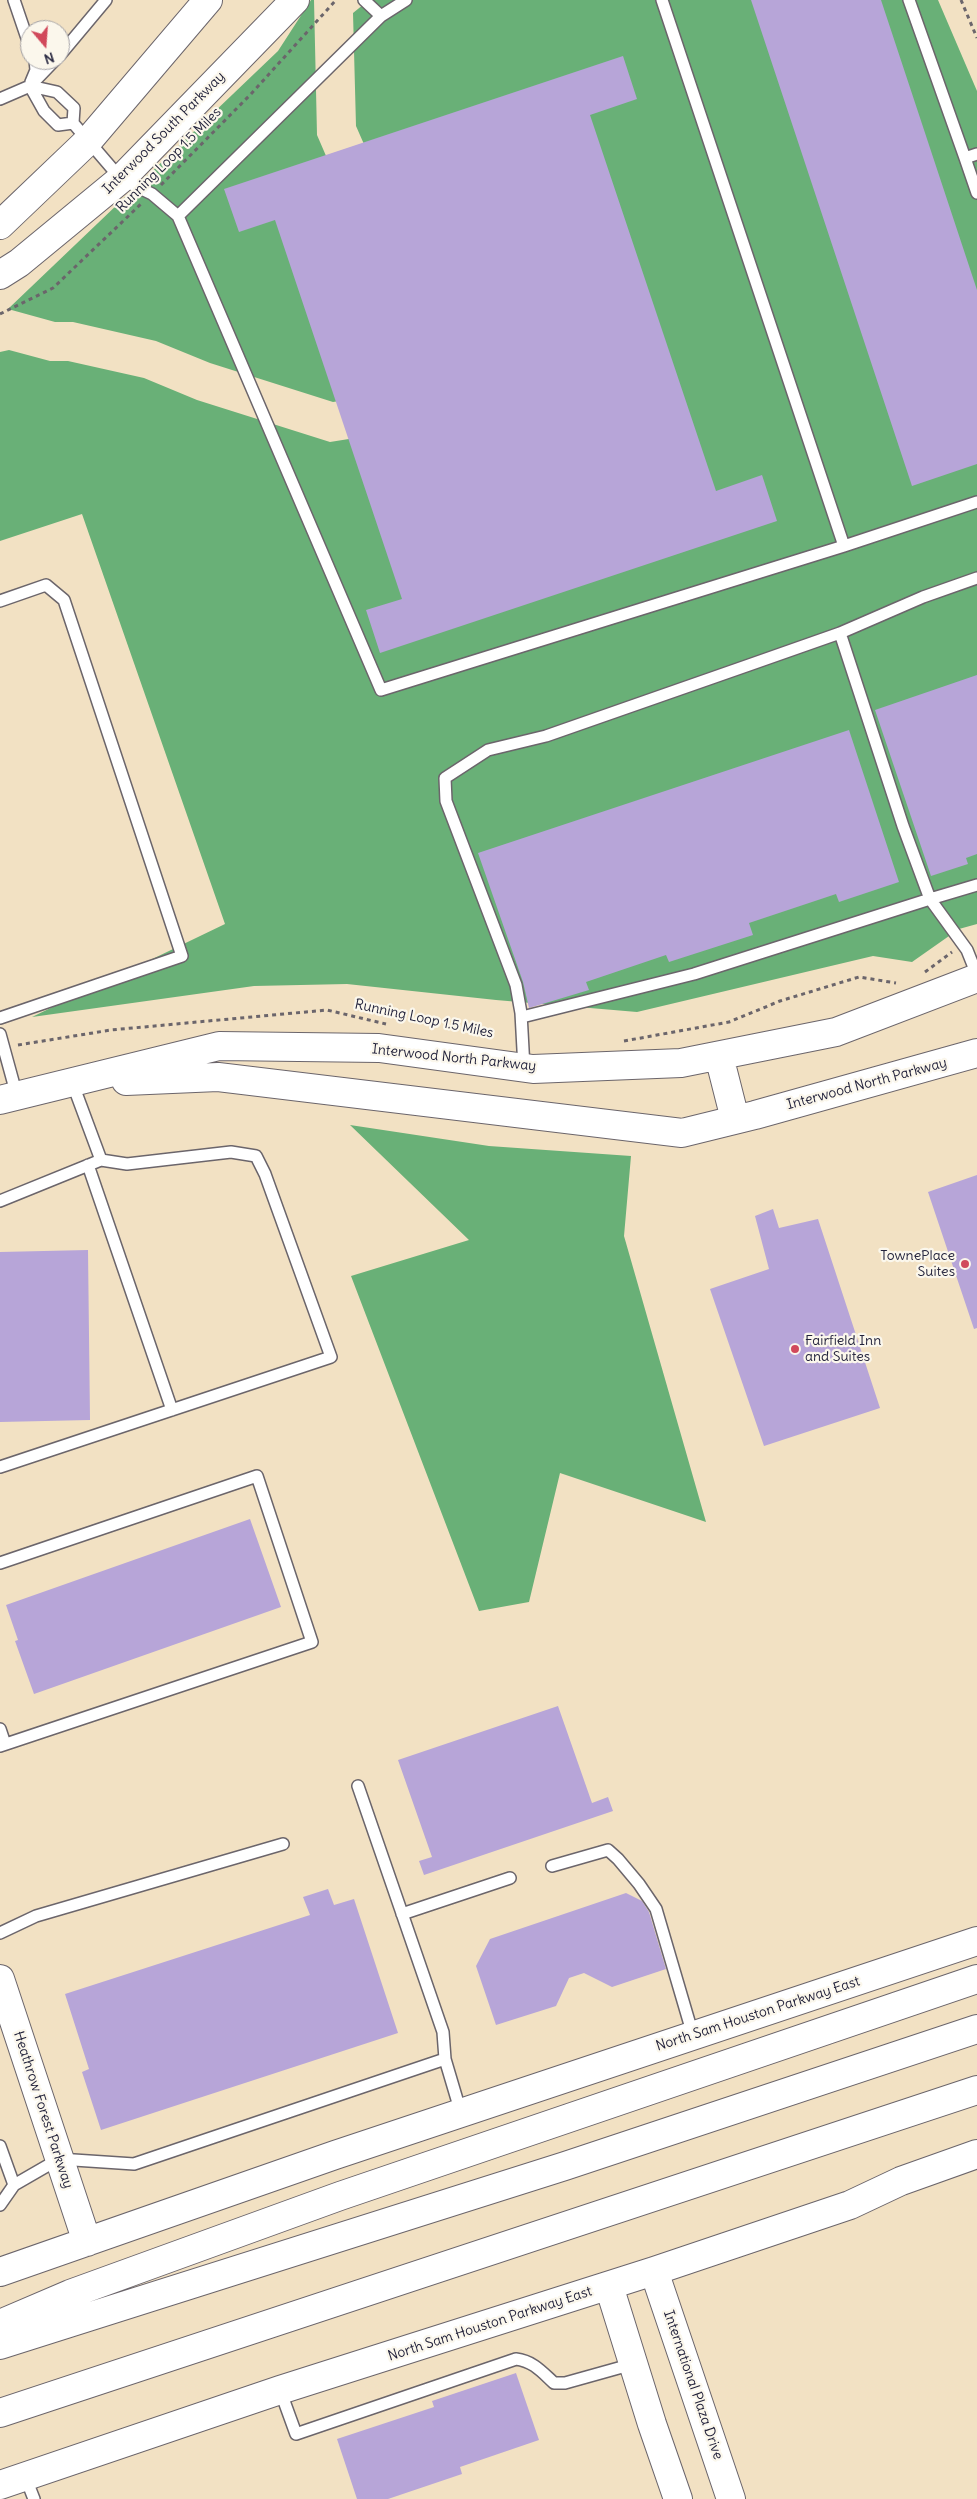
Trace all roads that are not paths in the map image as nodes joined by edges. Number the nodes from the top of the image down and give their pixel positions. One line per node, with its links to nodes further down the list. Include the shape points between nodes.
1 (14, 0): 10 (lane)
2 (106, 0): 11 (lane)
3 (208, 0): 16 (main road)
4 (295, 0): 19 (main road, Interwood South Parkway)
5 (364, 0): 9 (lane)
6 (406, 0): 9 (lane)
7 (662, 0): 25 (lane)
8 (909, 0): 18 (lane)
9 (381, 16): 21 (lane)
10 (21, 20)
11 (70, 43)
12 (36, 70): 14 (lane)
13 (45, 70): 14 (lane)
14 (30, 86): 15 (lane); 16 (lane, via 44,111 58,124); 16 (lane, via 57,92 74,108)
15 (0, 99)
16 (80, 132): 19 (lane); 22 (main road)
17 (977, 154): 18 (lane)
18 (965, 158): 20 (lane)
19 (121, 179): 21 (lane, via 152,194); 23 (main road, Interwood South Parkway)
20 (977, 192)
21 (178, 216): 25 (lane, via 381,690)
22 (0, 225)
23 (0, 275)
24 (977, 502): 25 (lane)
25 (844, 546)
26 (977, 578): 28 (lane)
27 (0, 601): 33 (lane, via 46,586 64,600 182,956)
28 (840, 633): 30 (lane, via 902,826); 32 (lane, via 546,736 488,750 445,778 446,801 500,939 516,985)
29 (977, 885): 30 (lane)
30 (930, 899): 31 (lane, via 967,950); 32 (lane, via 694,974)
31 (977, 977): 36 (main road, Interwood North Parkway, via 836,1032)
32 (522, 1017): 37 (lane)
33 (0, 1018)
34 (0, 1034): 39 (lane)
35 (977, 1054): 40 (main road, Interwood North Parkway)
36 (719, 1056): 37 (main road, Interwood North Parkway, via 681,1063); 40 (main road)
37 (524, 1068): 38 (main road, Interwood North Parkway, via 379,1048 219,1046)
38 (72, 1082): 39 (main road, Interwood North Parkway); 40 (main road, Interwood North Parkway, via 218,1077 682,1133); 41 (lane)
39 (9, 1098)
40 (735, 1119)
41 (101, 1160): 42 (lane); 44 (lane, via 127,1164 231,1152 256,1156 331,1357)
42 (88, 1165): 43 (lane); 44 (lane)
43 (0, 1201)
44 (172, 1410): 45 (lane)
45 (0, 1467)
46 (0, 1562): 48 (lane, via 257,1476 312,1642)
47 (0, 1729): 48 (lane)
48 (2, 1745)
49 (358, 1786): 53 (lane)
50 (283, 1844): 54 (lane, via 36,1916)
51 (552, 1866): 59 (lane, via 608,1850 618,1859 656,1909)
52 (510, 1878): 53 (lane)
53 (402, 1914): 60 (lane, via 443,2032)
54 (0, 1933)
55 (977, 1941): 59 (main road, North Sam Houston Parkway East)
56 (0, 1979): 65 (main road, Heathrow Forest Parkway)
57 (977, 1979): 72 (main road, via 340,2196 70,2294)
58 (977, 2029): 73 (main road, via 565,2166)
59 (693, 2035): 62 (main road, North Sam Houston Parkway East)
60 (445, 2059): 62 (lane); 65 (lane, via 134,2164)
61 (977, 2090): 76 (main road)
62 (461, 2113): 68 (main road, North Sam Houston Parkway East)
63 (0, 2146): 66 (lane)
64 (977, 2154): 69 (main road, North Sam Houston Parkway East, via 850,2204)
65 (59, 2159): 66 (lane); 68 (main road, Heathrow Forest Parkway)
66 (14, 2185): 67 (lane)
67 (0, 2205)
68 (86, 2242): 70 (main road, North Sam Houston Parkway East)
69 (654, 2271): 71 (main road, North Sam Houston Parkway East); 79 (main road, International Plaza Drive)
70 (0, 2272)
71 (609, 2286): 74 (main road); 75 (main road, North Sam Houston Parkway East)
72 (0, 2324)
73 (0, 2346)
74 (633, 2364): 75 (lane, via 565,2383 554,2383 534,2365 516,2359 296,2434); 78 (main road)
75 (280, 2390): 77 (main road, North Sam Houston Parkway East)
76 (0, 2414)
77 (20, 2487)
78 (678, 2499)
79 (731, 2499)

